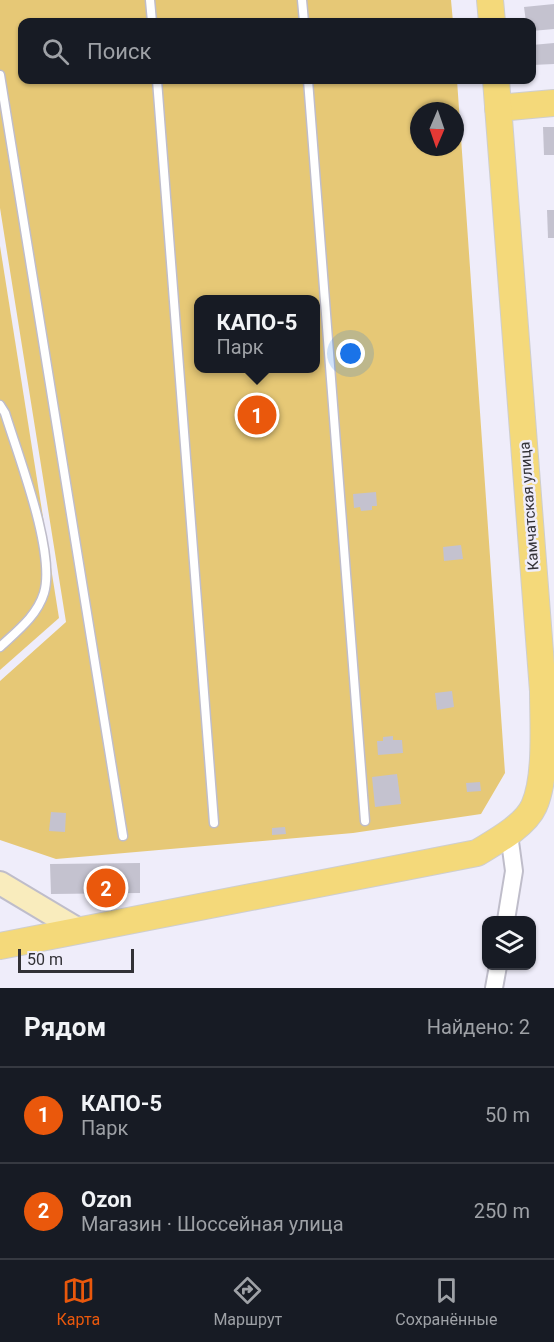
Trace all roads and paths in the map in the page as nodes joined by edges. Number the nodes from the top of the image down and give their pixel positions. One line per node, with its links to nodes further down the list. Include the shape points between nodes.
1 (150, 0): 4 (lane)
2 (302, 0): 5 (lane)
3 (490, 0): 6 (main road)
4 (152, 18)
5 (304, 18)
6 (492, 18)
7 (0, 75): 18 (lane)
8 (157, 84): 16 (lane)
9 (308, 84): 15 (lane)
10 (496, 84): 12 (main road, Камчатская улица)
11 (554, 103): 12 (main road)
12 (498, 108): 17 (main road, Камчатская улица, via 543,691 543,764 534,807)
13 (0, 405): 14 (lane, via 45,544 44,592 29,620)
14 (0, 647)
15 (365, 821)
16 (214, 823)
17 (509, 834): 20 (street, via 514,871); 21 (main road, Камчатская улица, via 477,853)
18 (123, 836)
19 (0, 883): 21 (street)
20 (507, 916)
21 (78, 929): 22 (main road, Камчатская улица)
22 (0, 946)
23 (497, 970): 24 (street)
24 (494, 988)

